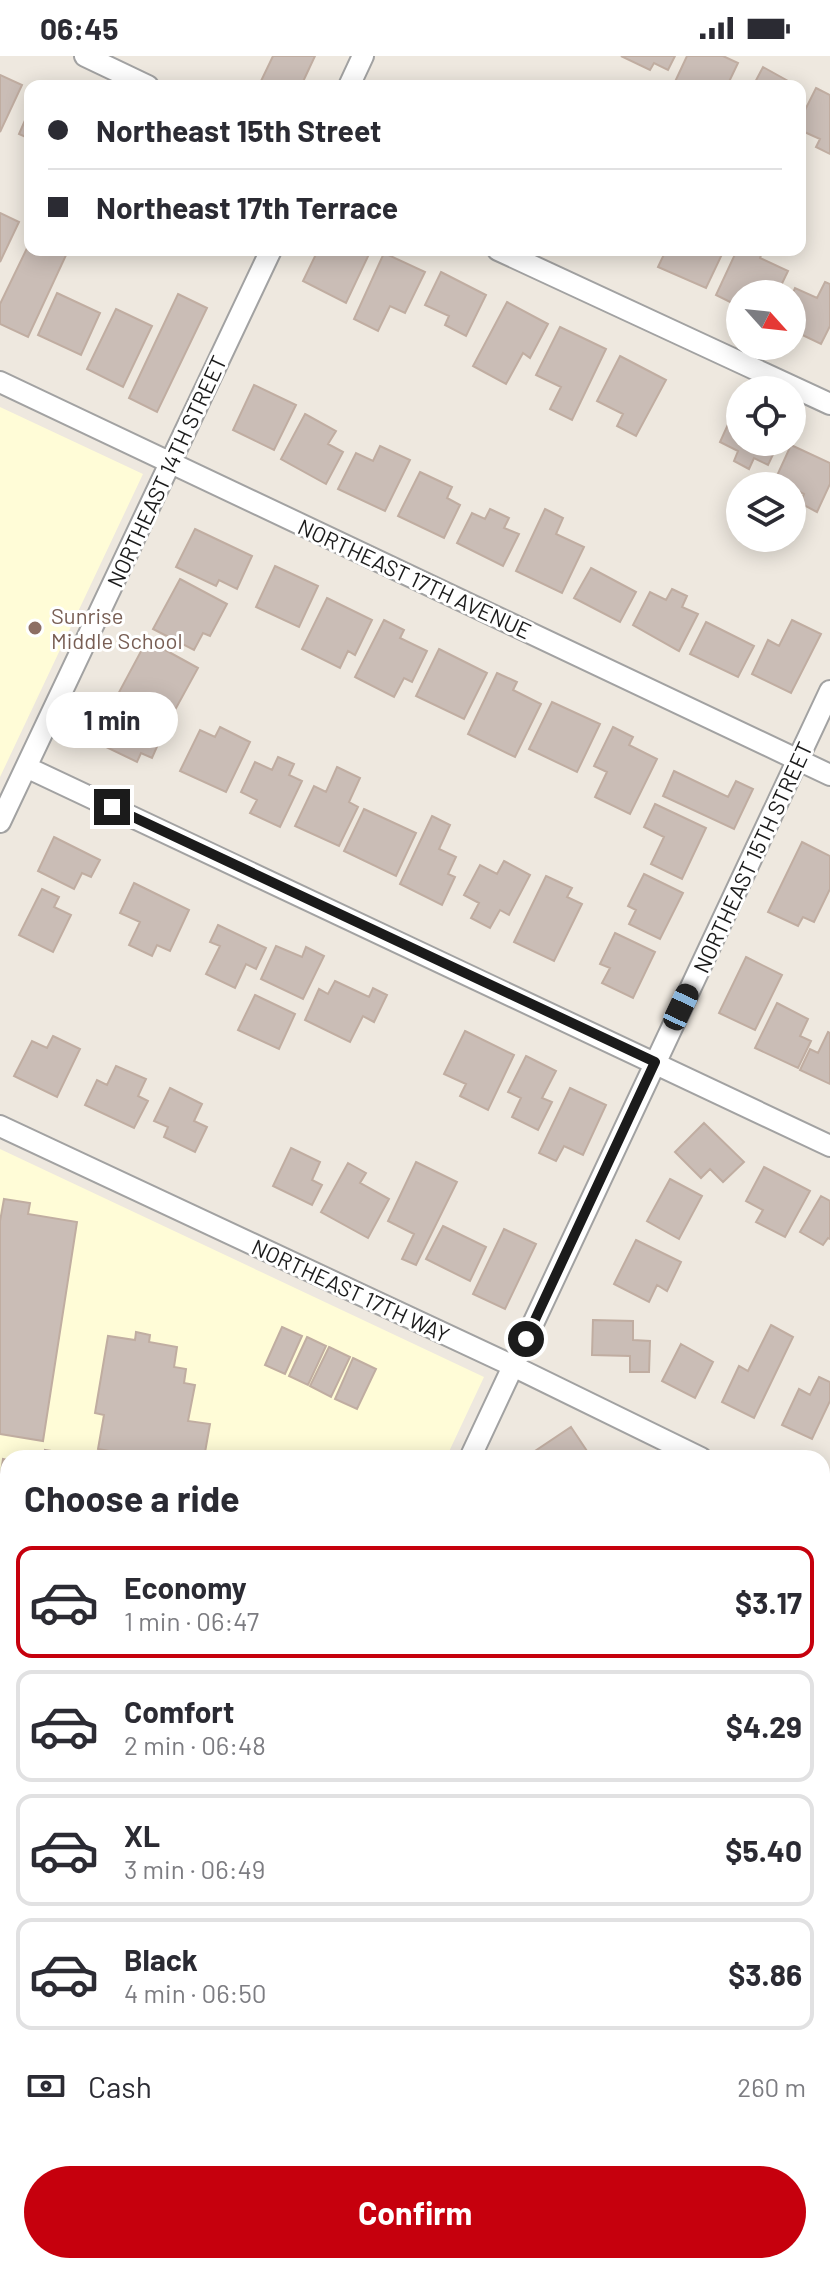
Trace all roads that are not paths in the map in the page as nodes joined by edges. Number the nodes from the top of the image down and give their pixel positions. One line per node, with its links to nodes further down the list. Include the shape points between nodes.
1 (85, 56): 3 (street)
2 (363, 56): 4 (street)
3 (135, 80)
4 (352, 80)
5 (268, 256): 9 (street, NORTHEAST 14TH STREET)
6 (511, 256): 8 (street)
7 (0, 382): 9 (street, NORTHEAST 17TH AVENUE)
8 (830, 404)
9 (170, 462): 11 (street, NORTHEAST 17TH AVENUE); 12 (street, NORTHEAST 14TH STREET)
10 (830, 691): 11 (street, NORTHEAST 15TH STREET)
11 (798, 759): 13 (street, NORTHEAST 17TH AVENUE); 15 (street, NORTHEAST 15TH STREET)
12 (26, 767): 14 (street, NORTHEAST 14TH STREET); 15 (street)
13 (830, 775)
14 (0, 822)
15 (655, 1062): 17 (street); 18 (street, NORTHEAST 15TH STREET)
16 (0, 1126): 18 (street, NORTHEAST 17TH WAY)
17 (830, 1146)
18 (513, 1366): 19 (street, NORTHEAST 15TH STREET); 20 (street, NORTHEAST 17TH WAY)
19 (474, 1450)
20 (685, 1450)

